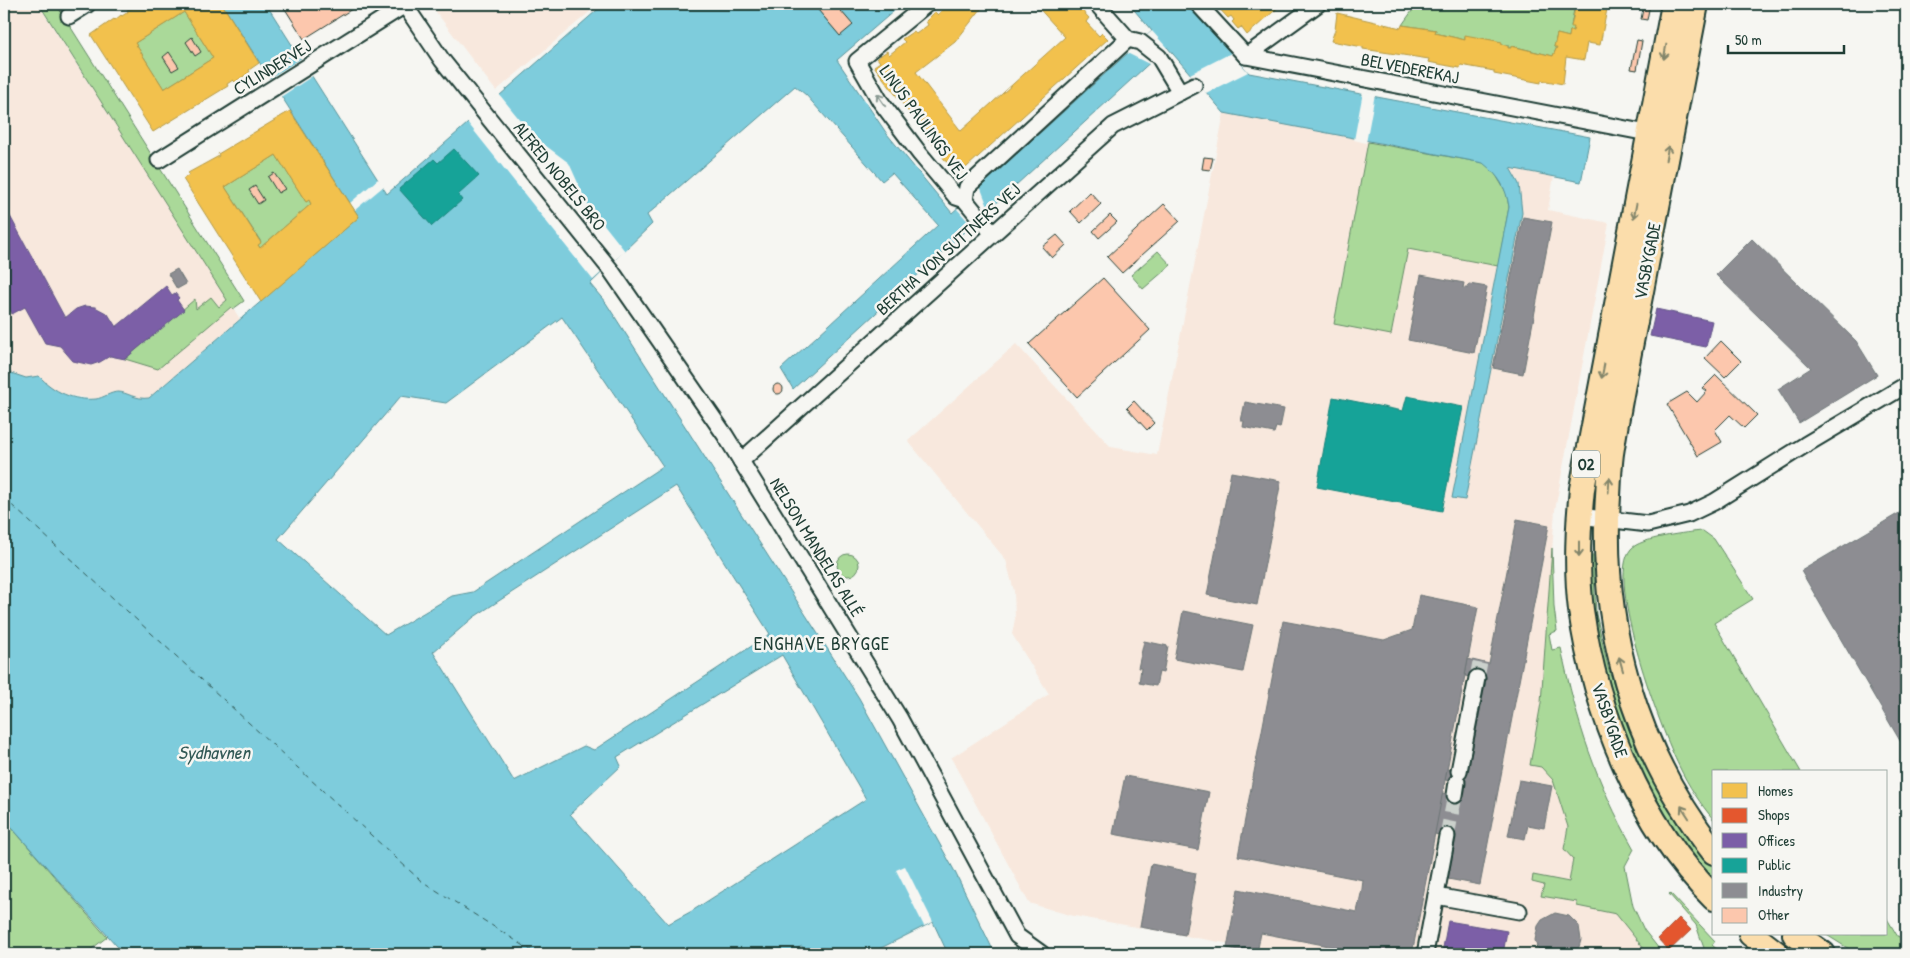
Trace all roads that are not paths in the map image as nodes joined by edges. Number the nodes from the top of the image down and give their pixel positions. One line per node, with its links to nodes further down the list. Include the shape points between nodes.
1 (88, 4): 9 (street)
2 (927, 4): 16 (street, LINUS PAULINGS VEJ, one-way to 2, via 956,197 909,139 880,101 857,61)
3 (1097, 4): 10 (street)
4 (1198, 4): 11 (street)
5 (1318, 4): 11 (street)
6 (1674, 4): 21 (main road, VASBYGADE / O2, one-way to 21, via 1589,442)
7 (1696, 4): 22 (main road, VASBYGADE / O2, one-way to 7, via 1611,449)
8 (404, 5): 15 (street, CYLINDERVEJ); 18 (street, ALFRED NOBELS BRO, via 442,60)
9 (69, 16)
10 (1134, 40): 13 (street, via 1159,57); 16 (street, LINUS PAULINGS VEJ, via 967,187)
11 (1246, 56): 14 (street, BELVEDEREKAJ)
12 (1194, 85): 13 (street, BERTHA VON SUTTNERS VEJ)
13 (1180, 92): 17 (street, BERTHA VON SUTTNERS VEJ, via 1113,126)
14 (1637, 131)
15 (159, 160)
16 (965, 200): 17 (street, LINUS PAULINGS VEJ)
17 (993, 234): 20 (street, BERTHA VON SUTTNERS VEJ)
18 (608, 267): 20 (street, NELSON MANDELAS ALLÉ)
19 (1906, 385): 22 (street, via 1689,514 1648,524)
20 (741, 460): 31 (street, NELSON MANDELAS ALLÉ, via 900,719 1006,918)
21 (1579, 516): 22 (street); 28 (main road, VASBYGADE / O2, one-way to 28, via 1581,608 1592,668 1609,724 1631,778 1660,828)
22 (1607, 519): 26 (main road, VASBYGADE / O2, one-way to 22, via 1669,788 1632,702 1617,648 1609,596)
23 (1477, 678): 24 (street)
24 (1457, 783)
25 (1447, 836): 27 (street)
26 (1712, 849)
27 (1436, 896): 29 (street); 32 (street)
28 (1712, 896)
29 (1519, 911)
30 (1753, 936): 33 (main road)
31 (1032, 952)
32 (1425, 954)
33 (1777, 954)

